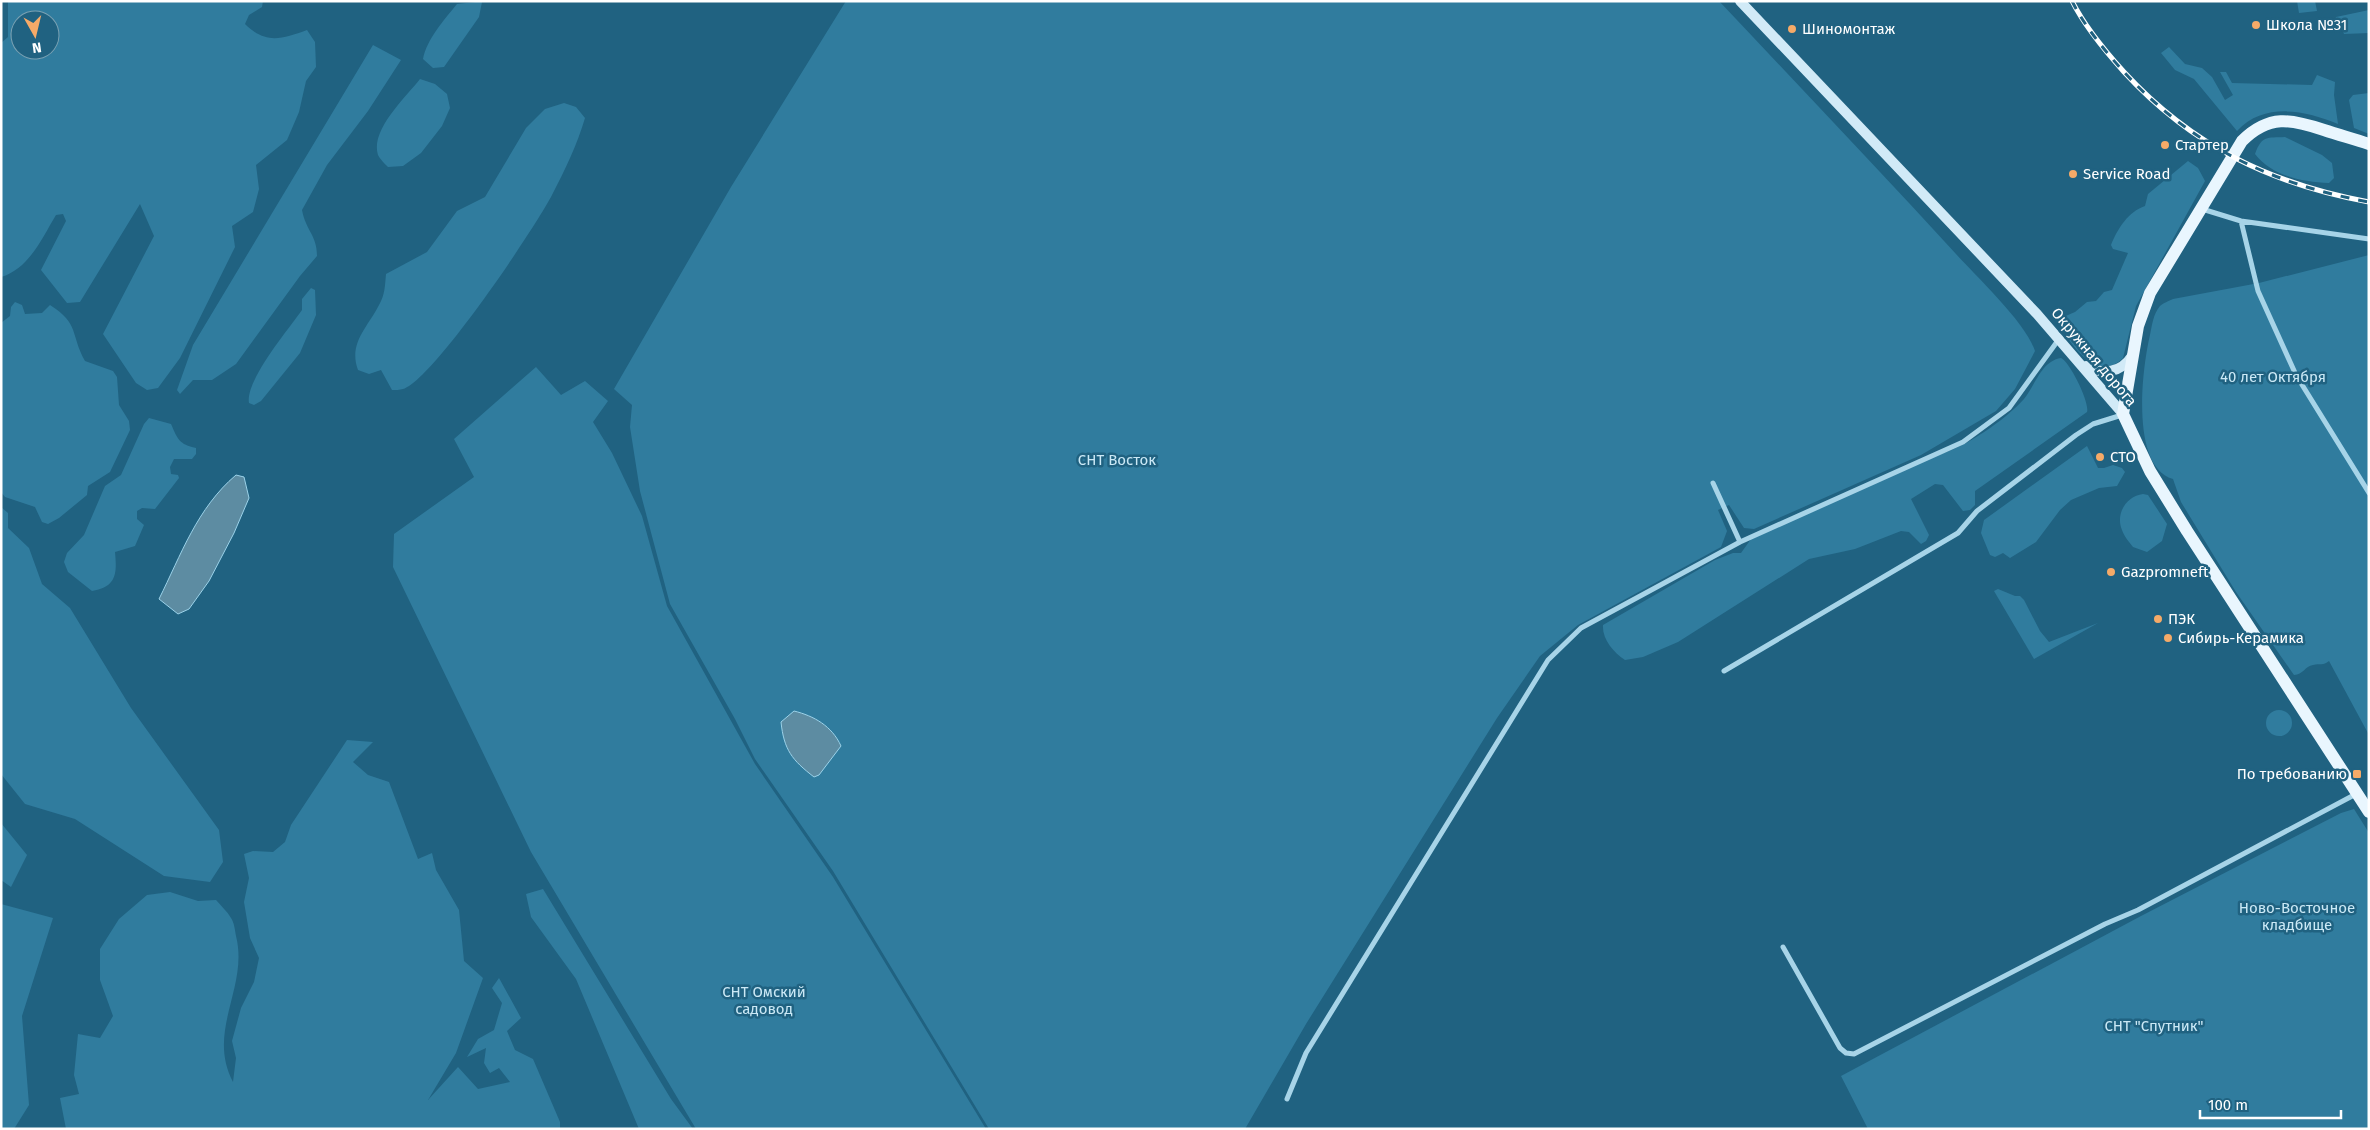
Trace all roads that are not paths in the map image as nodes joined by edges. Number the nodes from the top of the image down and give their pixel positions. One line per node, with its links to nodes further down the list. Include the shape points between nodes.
1 (1740, 1): 6 (main road, Окружная дорога)
2 (2369, 144): 3 (main road, via 2300,122 2284,120 2265,124 2242,141)
3 (2200, 208): 4 (street); 7 (main road, via 2150,293)
4 (2241, 221): 5 (street); 11 (street, via 2258,291 2296,375)
5 (2369, 239)
6 (2059, 339): 8 (main road, Окружная дорога); 12 (street, via 2009,408 1964,442)
7 (2132, 356): 8 (main road, via 2127,365 2110,372 2100,372); 9 (main road)
8 (2083, 365): 9 (main road, Окружная дорога)
9 (2123, 414): 13 (street, via 2093,424 2076,435 1977,511 1958,533); 14 (main road, Окружная дорога, via 2150,471)
10 (1713, 483): 12 (street)
11 (2369, 493)
12 (1740, 542): 17 (street, via 1581,628 1548,660 1306,1053)
13 (1724, 671)
14 (2356, 794): 15 (main road, Окружная дорога); 16 (street, via 2138,910 1854,1054 1840,1048)
15 (2369, 812)
16 (1783, 947)
17 (1287, 1098)

